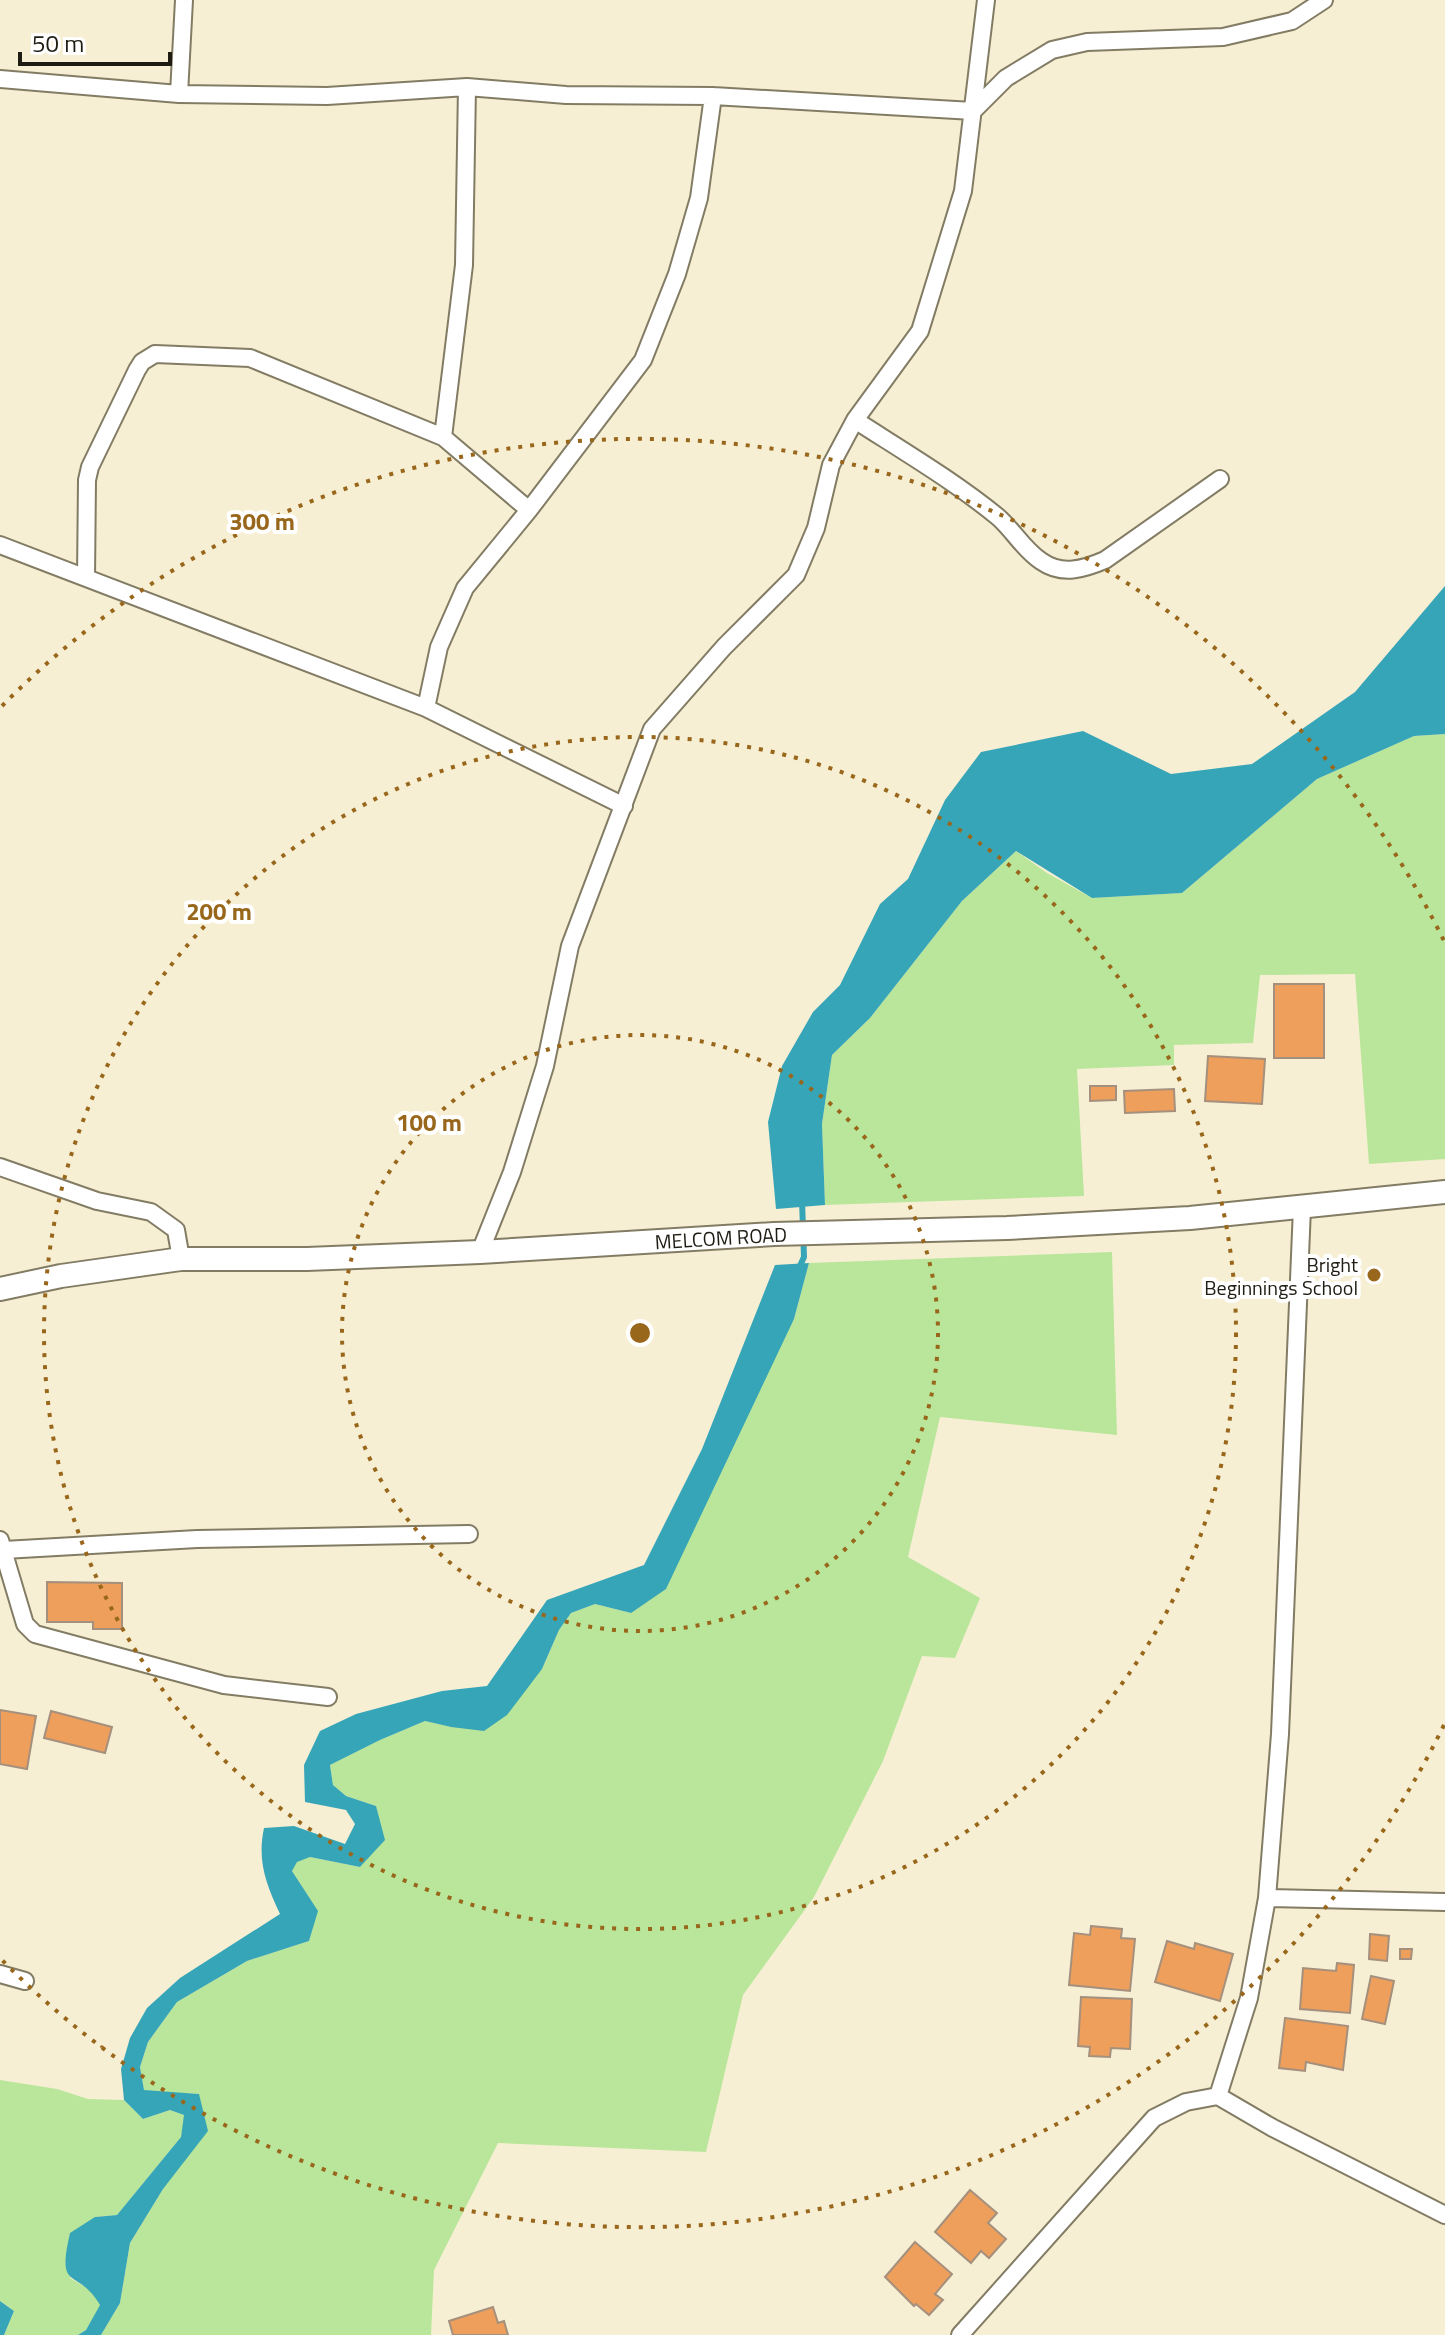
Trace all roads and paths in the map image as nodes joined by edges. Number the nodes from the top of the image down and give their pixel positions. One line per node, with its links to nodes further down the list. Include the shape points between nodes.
1 (184, 0): 6 (street)
2 (986, 0): 8 (street)
3 (1324, 0): 8 (street, via 1292,21 1223,37 1087,42 1052,50 1006,78)
4 (0, 79): 6 (street)
5 (467, 87): 6 (street, via 327,96); 7 (street, via 566,95); 10 (street, via 464,265)
6 (179, 94)
7 (713, 96): 8 (street); 12 (street, via 699,198 677,274 643,360)
8 (973, 111): 9 (street, via 963,191 920,331)
9 (855, 420): 11 (street, via 999,518 1041,562 1067,570 1105,560); 16 (street, via 831,465 816,528 796,575 652,729)
10 (443, 437): 12 (street); 14 (street, via 250,358 155,354 137,370 90,467)
11 (1220, 479)
12 (529, 510): 15 (street, via 465,588 439,647)
13 (0, 545): 14 (street)
14 (86, 578): 15 (street)
15 (426, 708): 16 (street)
16 (624, 806): 20 (street, via 570,946 545,1066)
17 (0, 1167): 21 (street, via 97,1201 151,1212 176,1230)
18 (1445, 1192): 19 (main road, MELCOM ROAD)
19 (1302, 1208): 20 (main road, MELCOM ROAD, via 1007,1228 774,1234); 26 (street, via 1281,1718)
20 (480, 1252): 21 (main road, MELCOM ROAD)
21 (181, 1259): 22 (main road, MELCOM ROAD)
22 (0, 1289)
23 (469, 1534): 24 (street)
24 (2, 1545): 25 (street, via 25,1624 35,1634 224,1685)
25 (328, 1697)
26 (1267, 1898): 27 (street); 30 (street, via 1249,1998)
27 (1445, 1902)
28 (0, 1974): 29 (street)
29 (25, 1981)
30 (1218, 2096): 31 (street); 32 (street, via 1186,2102 1154,2118)
31 (1445, 2215)
32 (960, 2335)

